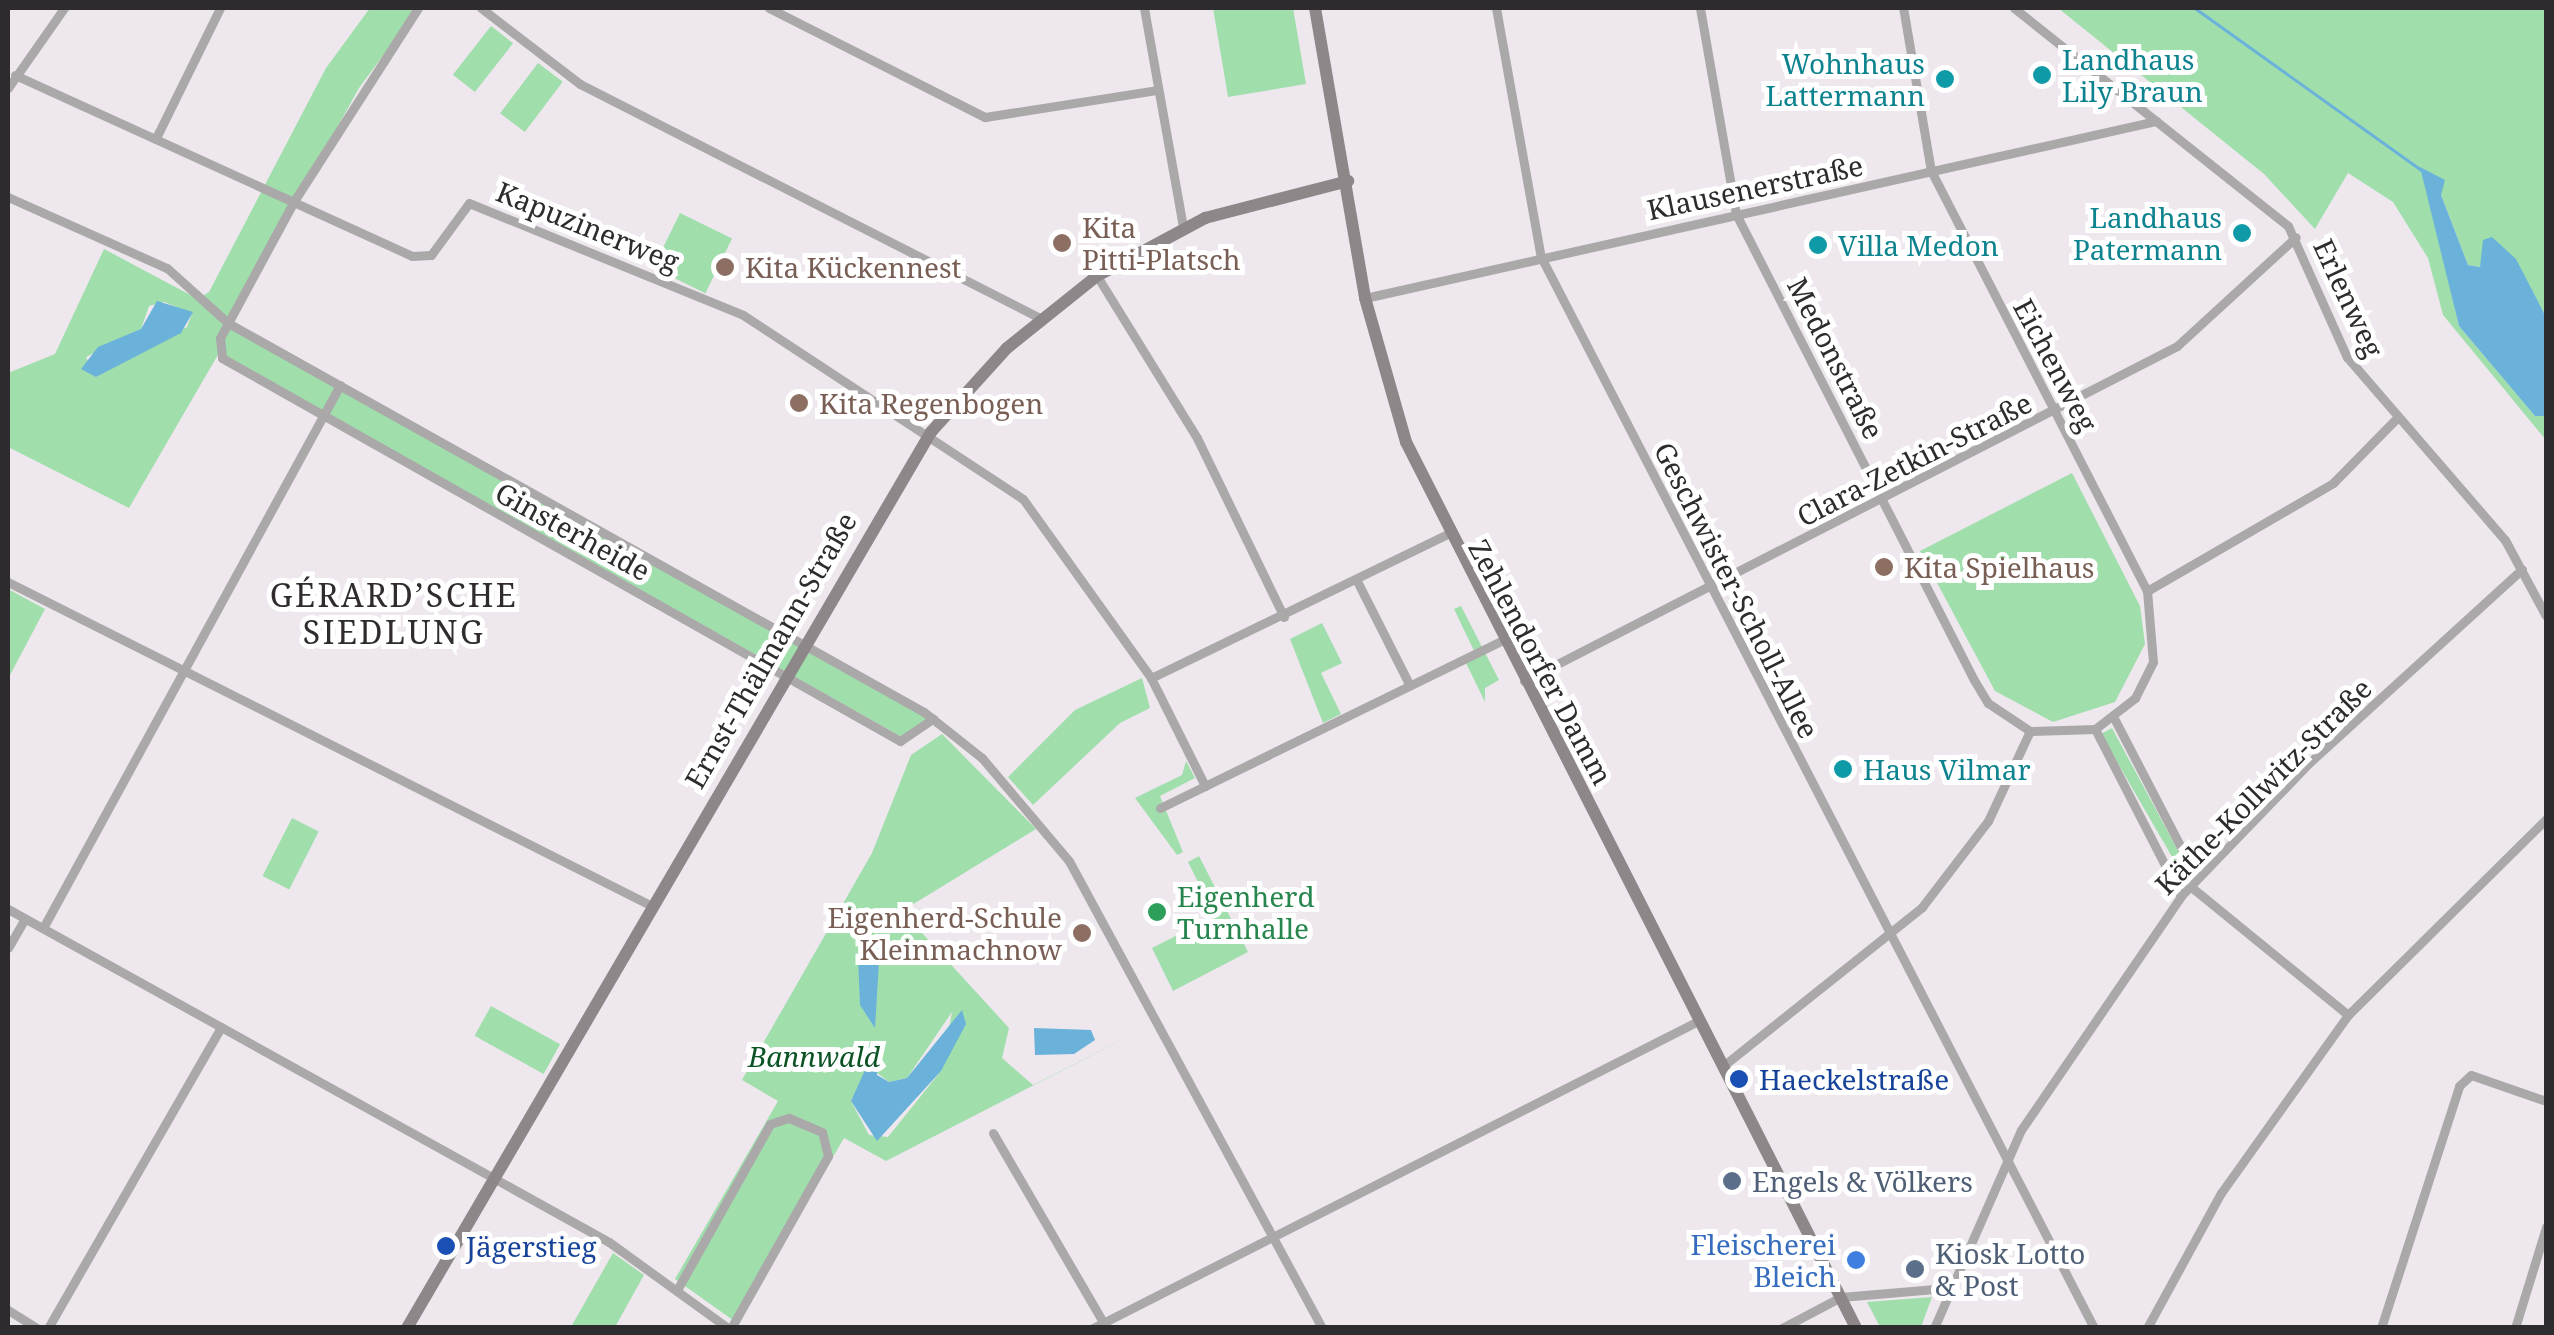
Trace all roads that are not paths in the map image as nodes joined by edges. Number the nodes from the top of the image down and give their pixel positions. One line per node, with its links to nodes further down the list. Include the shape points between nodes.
1 (64, 8): 12 (street)
2 (220, 8): 16 (street)
3 (418, 8): 20 (street)
4 (482, 8): 27 (street, via 580,84)
5 (769, 8): 14 (street, via 985,117)
6 (1144, 8): 14 (street)
7 (1315, 8): 18 (street, Zehlendorfer Damm)
8 (1496, 8): 24 (street, Geschwister-Scholl-Allee)
9 (1700, 8): 21 (street, Medonstraße)
10 (1903, 8): 17 (street, Eichenweg)
11 (2014, 8): 15 (street, Erlenweg)
12 (15, 76): 13 (street); 16 (street)
13 (8, 88)
14 (1158, 90): 22 (street)
15 (2156, 121): 17 (street, Klausenerstraße); 23 (street, Erlenweg)
16 (156, 138): 20 (street)
17 (1931, 171): 21 (street, Klausenerstraße); 30 (street, Eichenweg)
18 (1348, 181): 22 (street, Ernst-Thälmann-Straße); 26 (street, Zehlendorfer Damm)
19 (8, 196): 28 (street, Ginsterheide, via 167,268)
20 (292, 204): 28 (street); 33 (street, Kapuzinerweg, via 426,259 469,203 743,315)
21 (1736, 214): 24 (street, Klausenerstraße); 34 (street, Medonstraße)
22 (1183, 228): 25 (street, Ernst-Thälmann-Straße)
23 (2296, 237): 30 (street, Clara-Zetkin-Straße, via 2214,320); 32 (street, Erlenweg, via 2347,357)
24 (1541, 257): 26 (street, Klausenerstraße); 39 (street, Geschwister-Scholl-Allee)
25 (1096, 276): 27 (street, Ernst-Thälmann-Straße); 42 (street, via 1190,425)
26 (1364, 298): 35 (street, Zehlendorfer Damm, via 1382,373)
27 (1040, 318): 33 (street, Ernst-Thälmann-Straße)
28 (228, 323): 29 (street, Ginsterheide); 31 (street, Ginsterheide, via 222,358)
29 (340, 386): 31 (street); 44 (street, Ginsterheide)
30 (2054, 412): 34 (street, Clara-Zetkin-Straße); 40 (street, Eichenweg)
31 (323, 416): 45 (street); 46 (street, Ginsterheide)
32 (2395, 420): 36 (street, Erlenweg, via 2478,505); 40 (street, via 2333,484)
33 (931, 432): 44 (street, Ernst-Thälmann-Straße); 47 (street, Kapuzinerweg, via 1022,499)
34 (1884, 500): 39 (street, Clara-Zetkin-Straße); 52 (street, Medonstraße, via 1988,702)
35 (1447, 534): 38 (street); 43 (street, Zehlendorfer Damm)
36 (2522, 569): 41 (street, Erlenweg); 56 (street, Käthe-Kollwitz-Straße)
37 (8, 582): 45 (street)
38 (1357, 582): 42 (street); 49 (street)
39 (1710, 589): 48 (street, Clara-Zetkin-Straße); 62 (street, Geschwister-Scholl-Allee)
40 (2147, 591): 51 (street, Eichenweg, via 2153,662)
41 (2546, 616)
42 (1284, 617): 47 (street)
43 (1503, 640): 48 (street, Zehlendorfer Damm); 49 (street)
44 (802, 644): 46 (street, Ernst-Thälmann-Straße); 50 (street, Ginsterheide)
45 (183, 670): 58 (street); 61 (street)
46 (784, 676): 50 (street, Ginsterheide, via 900,740); 58 (street, Ernst-Thälmann-Straße)
47 (1151, 678): 53 (street, Kapuzinerweg)
48 (1524, 681): 65 (street, Zehlendorfer Damm)
49 (1409, 684): 53 (street)
50 (934, 719): 73 (street, Ginsterheide, via 1008,785 1069,862)
51 (2105, 725): 52 (street); 56 (street); 57 (street)
52 (2030, 732): 62 (street, via 1955,868)
53 (1205, 786): 54 (street)
54 (1160, 808)
55 (2546, 819): 64 (street)
56 (2193, 882): 57 (street, Käthe-Kollwitz-Straße); 64 (street)
57 (2181, 896): 70 (street, Käthe-Kollwitz-Straße)
58 (652, 906): 71 (street, Ernst-Thälmann-Straße)
59 (8, 910): 60 (street)
60 (24, 919): 61 (street); 63 (street)
61 (42, 928): 66 (street)
62 (1889, 934): 67 (street); 70 (street, Geschwister-Scholl-Allee)
63 (8, 948)
64 (2348, 1016): 88 (street, via 2221,1193)
65 (1698, 1021): 67 (street, Zehlendorfer Damm); 73 (street)
66 (220, 1028): 71 (street); 80 (street)
67 (1722, 1066): 76 (street, Zehlendorfer Damm)
68 (2546, 1101): 89 (street, via 2471,1074 2459,1086)
69 (992, 1133): 78 (street)
70 (2005, 1161): 74 (street, Käthe-Kollwitz-Straße); 87 (street, Geschwister-Scholl-Allee)
71 (494, 1177): 75 (street); 81 (street, Ernst-Thälmann-Straße)
72 (2546, 1228): 90 (street)
73 (1274, 1237): 78 (street); 83 (street, Ginsterheide)
74 (1948, 1288): 76 (street); 86 (street, Käthe-Kollwitz-Straße)
75 (677, 1290): 82 (street); 82 (street, via 770,1124 789,1118 822,1132 828,1156)
76 (1842, 1298): 84 (street); 85 (street, Zehlendorfer Damm)
77 (8, 1310): 79 (street)
78 (1098, 1325)
79 (37, 1328)
80 (48, 1328)
81 (407, 1328)
82 (730, 1328)
83 (1322, 1328)
84 (1782, 1328)
85 (1856, 1328)
86 (1934, 1328)
87 (2094, 1328)
88 (2147, 1328)
89 (2381, 1328)
90 (2515, 1328)

